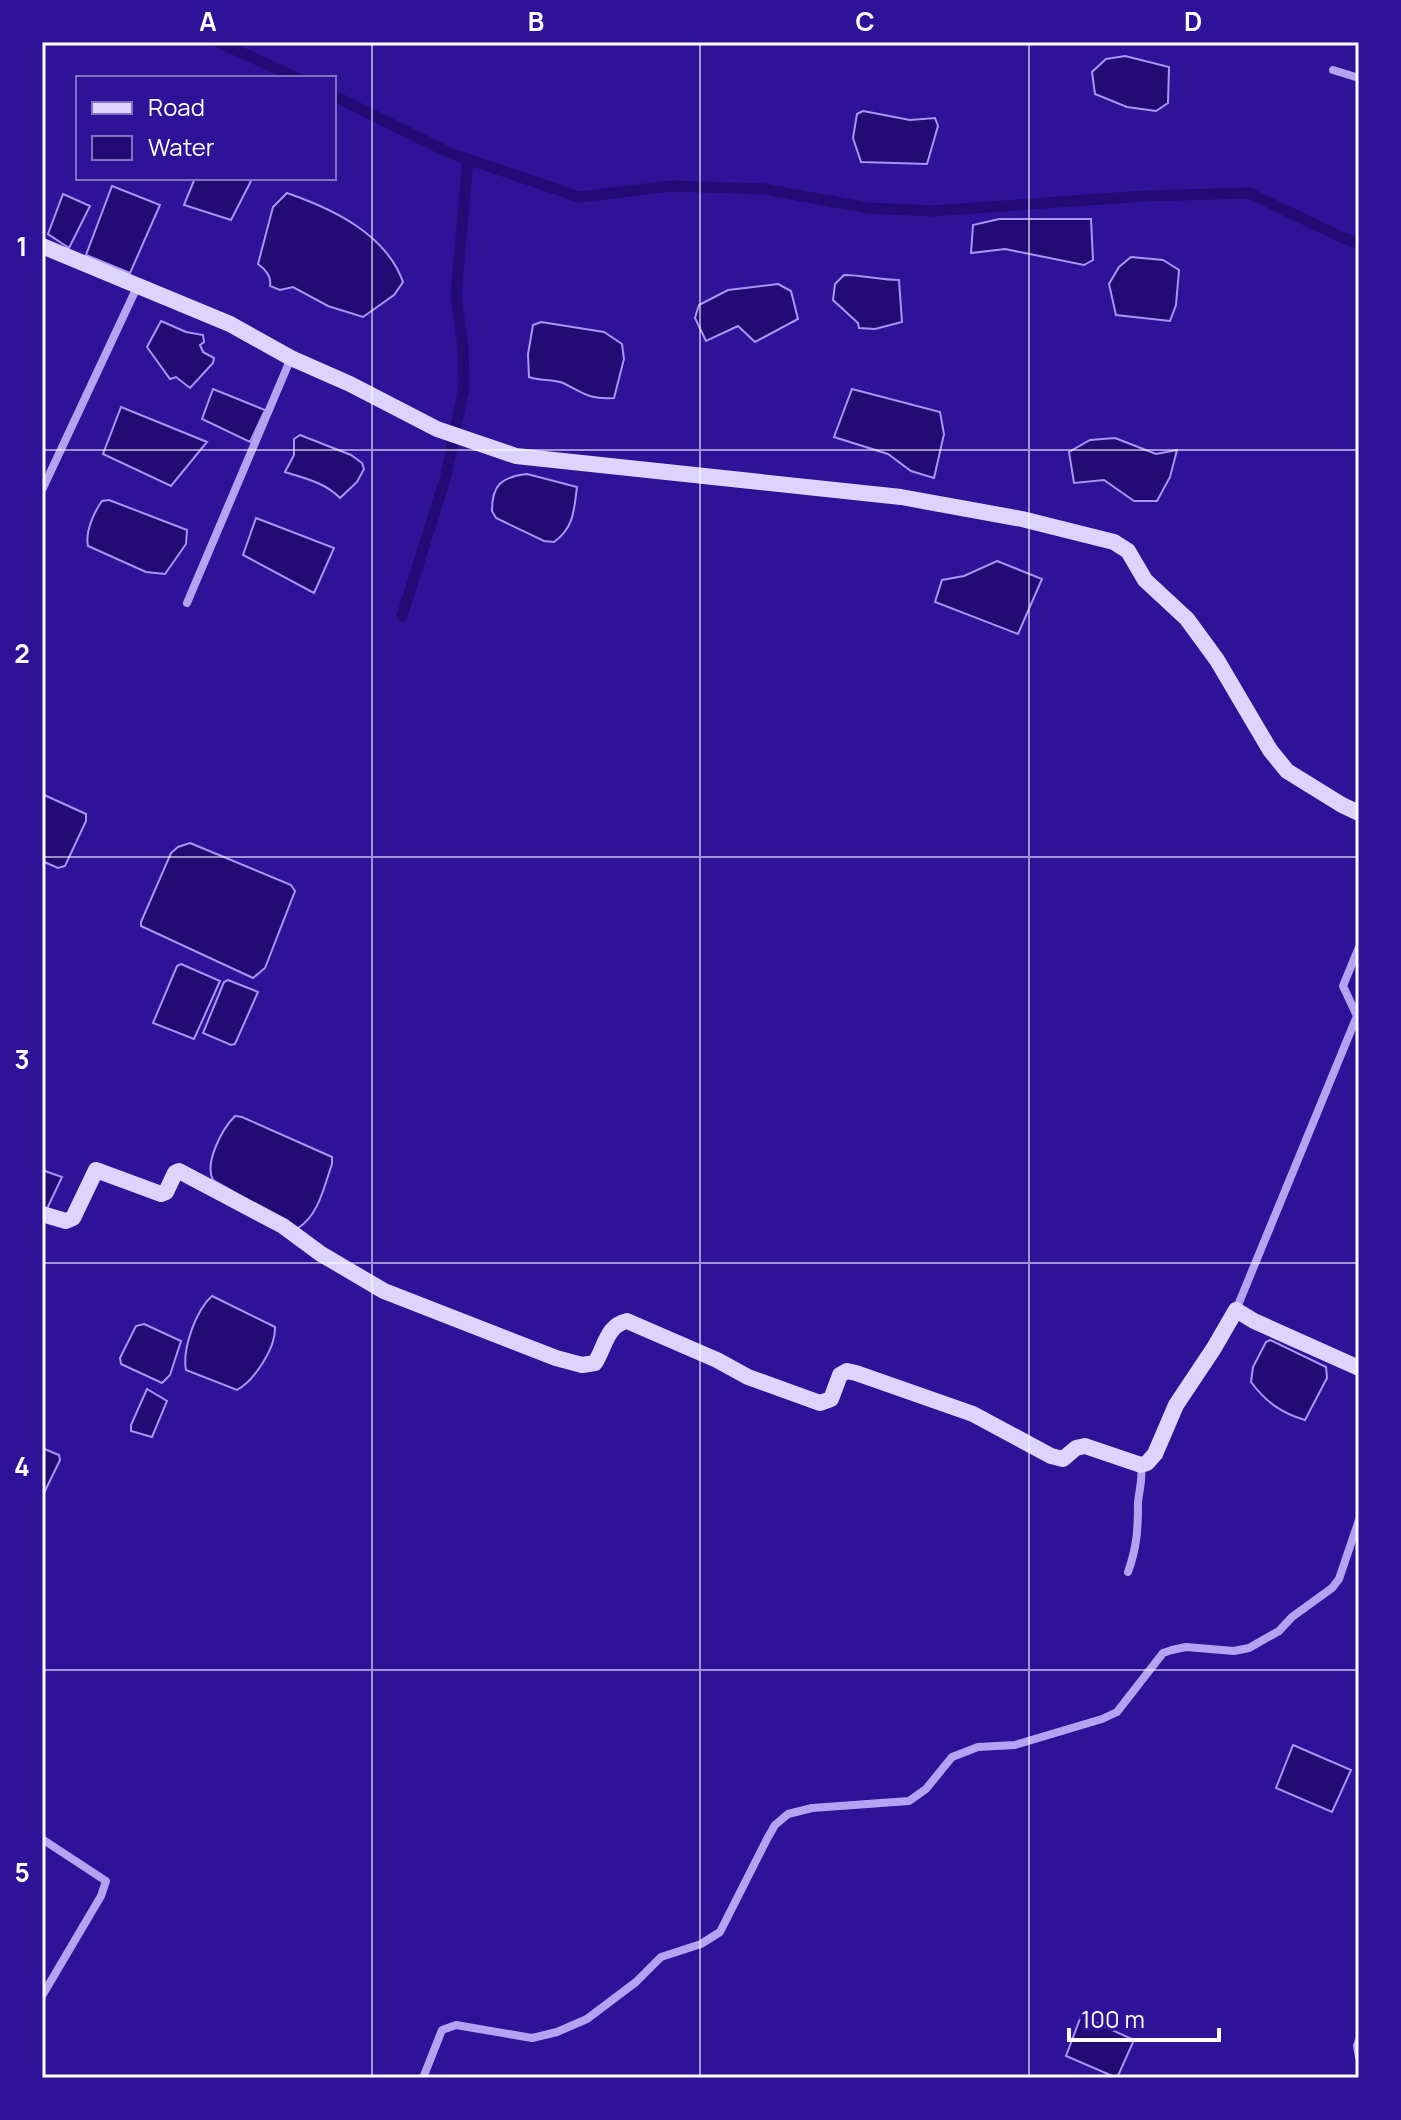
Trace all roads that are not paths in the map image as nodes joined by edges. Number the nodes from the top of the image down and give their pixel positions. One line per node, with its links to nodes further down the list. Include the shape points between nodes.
1 (1333, 70): 2 (street)
2 (1359, 78)
3 (42, 246): 4 (main road)
4 (138, 285): 5 (main road, via 230,324); 6 (street)
5 (291, 358): 7 (street); 8 (main road, via 437,429 516,456 901,497 1114,542 1187,619 1287,771)
6 (42, 490)
7 (187, 603)
8 (1359, 813)
9 (1359, 947): 11 (street, via 1343,986 1357,1016)
10 (42, 1214): 13 (main road, via 73,1218 96,1170 161,1194 179,1171 283,1226 384,1291 556,1358 595,1363 610,1330 627,1321 748,1377 820,1403 831,1399 840,1375 847,1371 973,1414 1051,1456 1063,1459 1085,1446)
11 (1236, 1310): 12 (main road); 13 (main road, via 1176,1405 1155,1454)
12 (1359, 1368)
13 (1141, 1465): 15 (street, via 1139,1532)
14 (1359, 1520): 20 (street, via 1339,1579 1279,1631 1234,1651 1186,1647 1163,1653 1117,1712 1015,1745 978,1747 952,1757 909,1801 788,1814 775,1825 720,1932 661,1957 587,2019 557,2032 532,2038 456,2025 442,2030)
15 (1128, 1572)
16 (42, 1839): 17 (street, via 106,1881)
17 (42, 1996)
18 (1359, 2040): 19 (street)
19 (1359, 2057)
20 (423, 2078)

